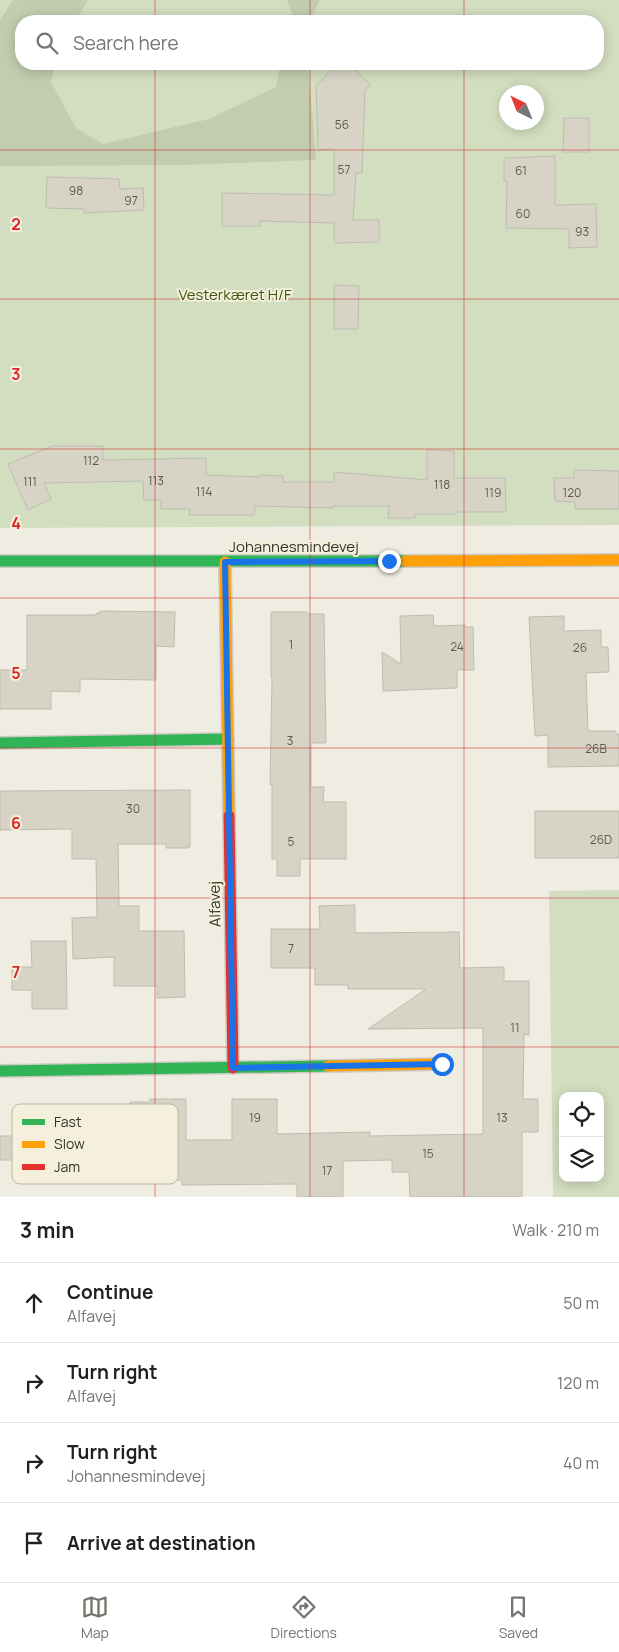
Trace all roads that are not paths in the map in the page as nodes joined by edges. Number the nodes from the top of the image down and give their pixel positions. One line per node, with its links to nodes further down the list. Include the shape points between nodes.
1 (619, 560): 3 (street, Johannesmindevej)
2 (0, 561): 3 (street, Johannesmindevej)
3 (225, 562): 4 (street, Alfavej)
4 (228, 740): 5 (street); 7 (street, Alfavej)
5 (0, 743)
6 (442, 1064): 7 (street)
7 (233, 1068): 8 (street)
8 (0, 1071)

